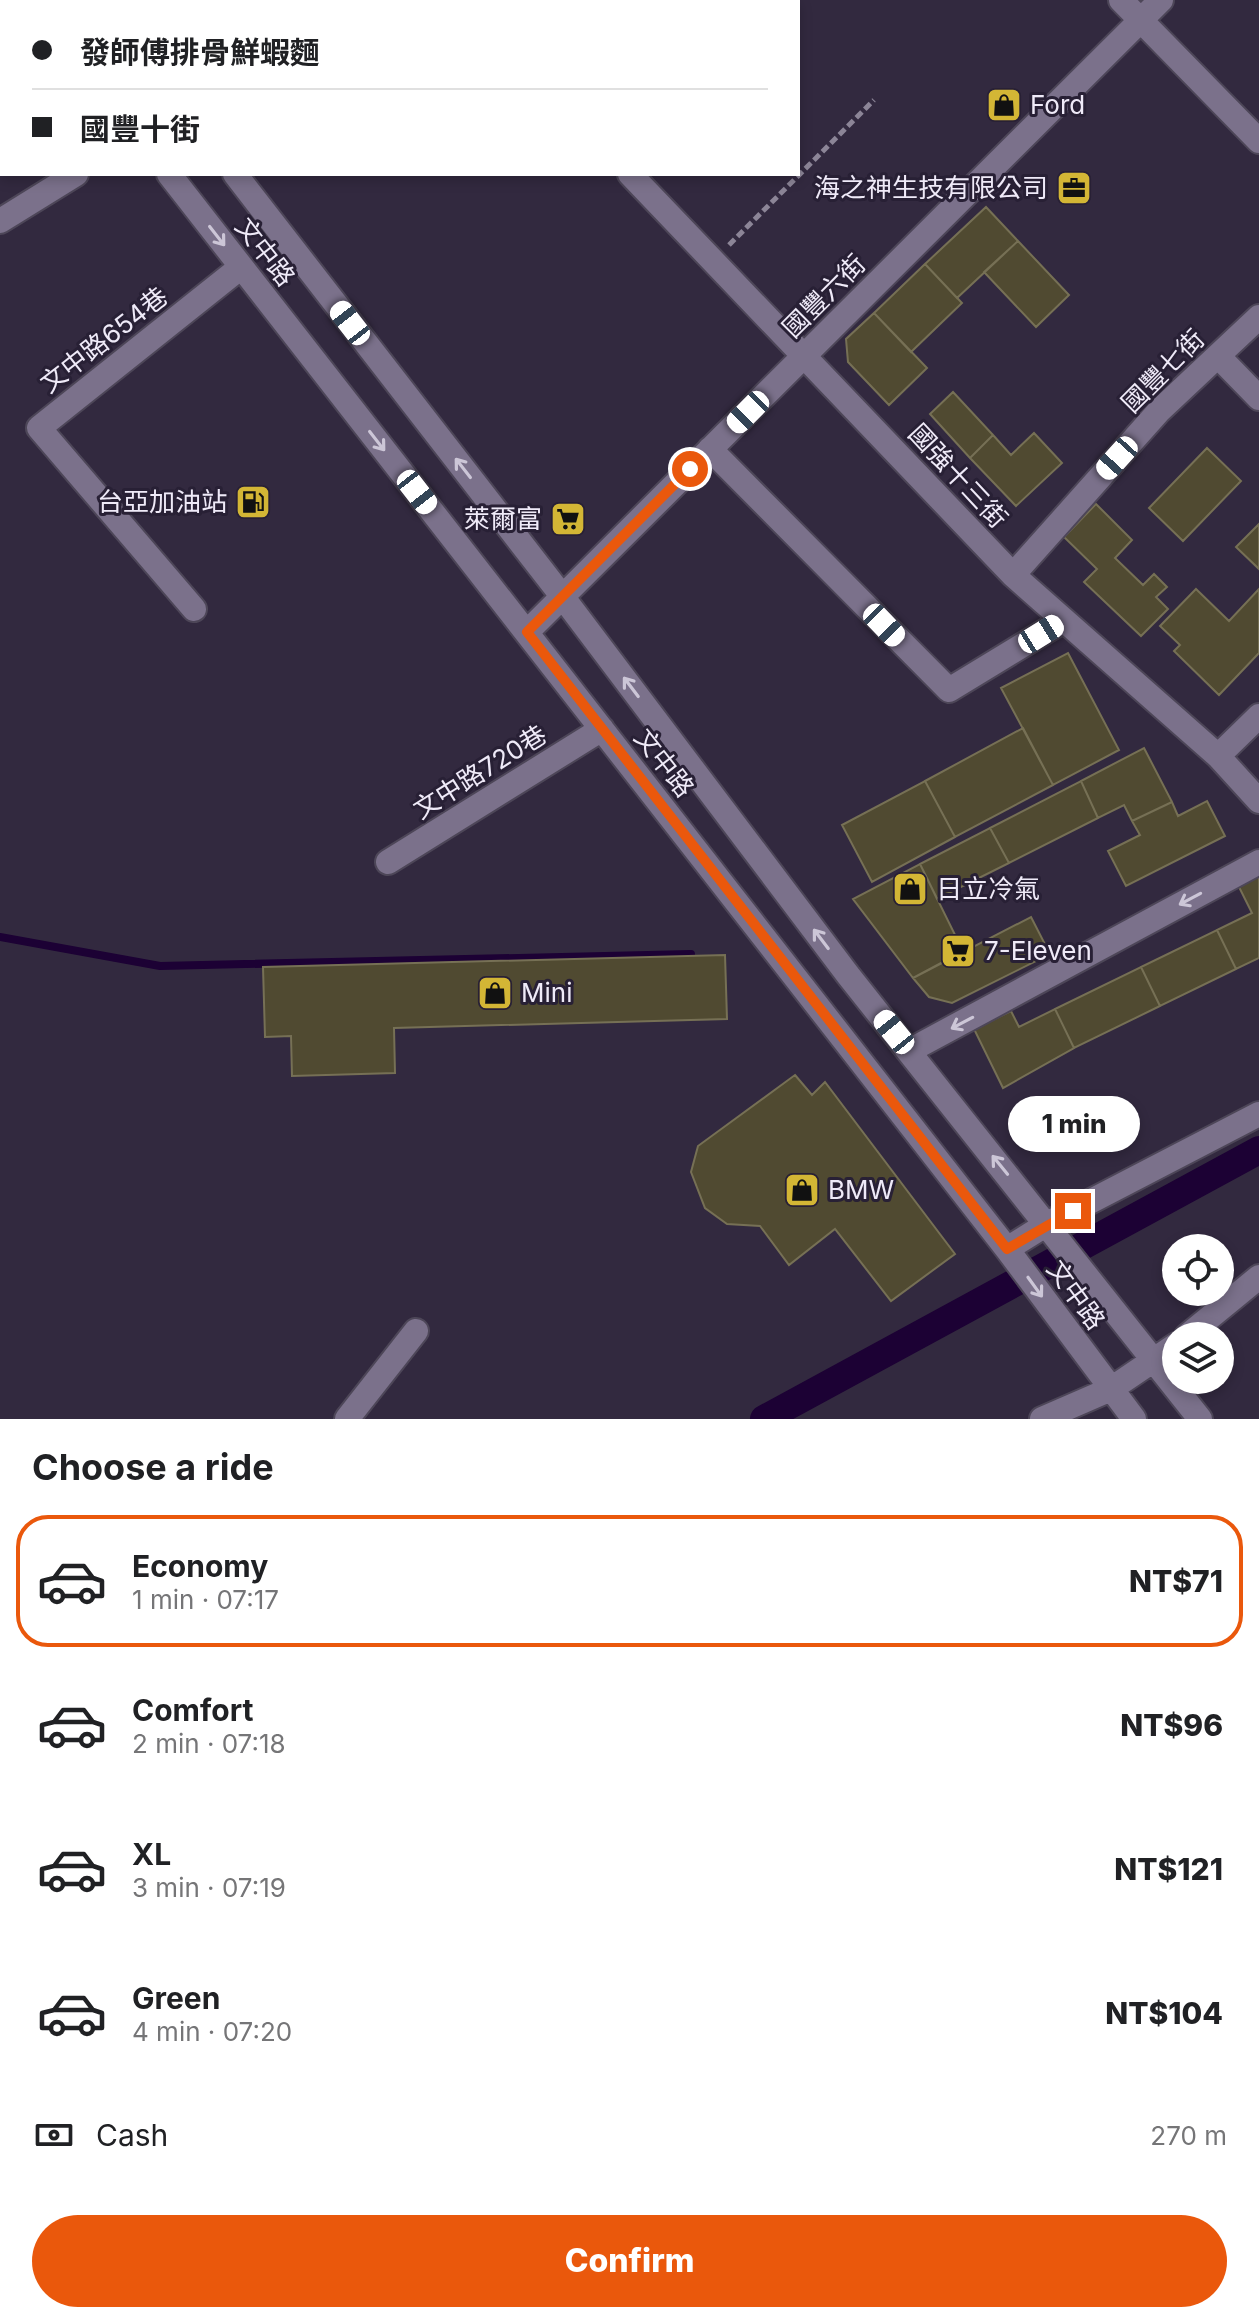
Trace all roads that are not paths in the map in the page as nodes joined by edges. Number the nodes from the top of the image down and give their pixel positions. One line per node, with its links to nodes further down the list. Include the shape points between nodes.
1 (1121, 0): 3 (street)
2 (1161, 0): 3 (street, 國豐六街)
3 (1141, 20): 4 (street); 12 (street, 國豐六街)
4 (1259, 141)
5 (73, 176): 9 (street)
6 (171, 176): 10 (street, 文中路, one-way to 10)
7 (237, 176): 17 (street, 文中路, one-way to 7)
8 (632, 176): 12 (street, 國強十三街)
9 (0, 221)
10 (241, 267): 18 (street, 文中路654巷, via 39,428); 20 (street, 文中路, one-way to 20)
11 (1259, 317): 13 (street, 國豐七街)
12 (806, 354): 15 (street, 國豐六街); 16 (street, 國強十三街)
13 (1218, 356): 14 (street); 16 (street, 國豐七街, via 1159,411)
14 (1259, 398)
15 (710, 449): 17 (street, 國豐六街); 19 (street, via 949,690)
16 (1013, 575): 19 (street, 國強十三街)
17 (562, 596): 20 (street, 國豐六街); 27 (street, 文中路, one-way to 17)
18 (194, 609)
19 (1064, 620): 23 (street, 國強十三街)
20 (527, 632): 22 (street, 文中路)
21 (1259, 716): 23 (street)
22 (602, 729): 25 (street, 文中路720巷); 28 (street, 文中路)
23 (1218, 756): 24 (street, 國強十三街)
24 (1259, 801)
25 (388, 862)
26 (1259, 862): 29 (street, one-way to 29)
27 (848, 975): 28 (street); 29 (street, 文中路)
28 (814, 1001): 32 (street, 文中路)
29 (909, 1051): 31 (street, 文中路, one-way to 29)
30 (1259, 1115): 31 (street)
31 (1048, 1225): 32 (street); 37 (street, 文中路)
32 (1008, 1250): 38 (street, 文中路, one-way to 38)
33 (1259, 1277): 34 (street)
34 (1204, 1322)
35 (416, 1331): 39 (street)
36 (1162, 1357): 37 (street)
37 (1156, 1362): 38 (street); 42 (street, 文中路)
38 (1111, 1389): 40 (street); 41 (street, 文中路)
39 (347, 1419)
40 (1042, 1419)
41 (1134, 1419)
42 (1200, 1419)

